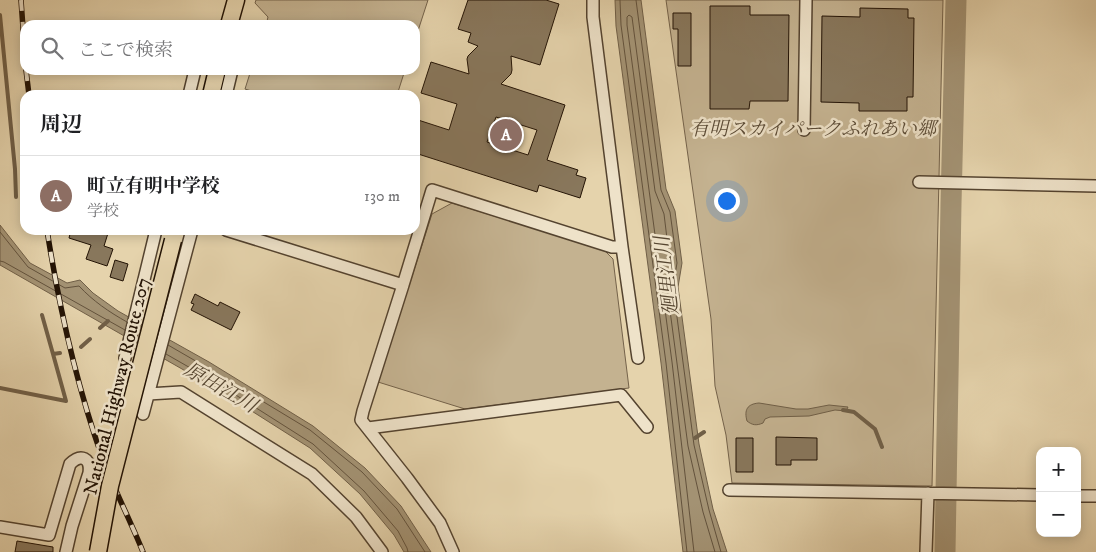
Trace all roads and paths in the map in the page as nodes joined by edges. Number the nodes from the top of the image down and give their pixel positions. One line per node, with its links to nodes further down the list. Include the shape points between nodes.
1 (236, 0): 4 (highway)
2 (593, 0): 20 (street)
3 (806, 0): 11 (street)
4 (230, 20)
5 (195, 75): 8 (street)
6 (216, 75): 9 (highway)
7 (231, 75): 10 (street)
8 (190, 90)
9 (212, 90)
10 (227, 90)
11 (804, 130)
12 (919, 182): 13 (street)
13 (1096, 186)
14 (420, 228): 20 (street, via 432,190 612,247)
15 (155, 235): 22 (street)
16 (174, 235): 35 (highway, National Highway Route 207, bridge, via 110,486)
17 (191, 235): 24 (street)
18 (242, 235): 21 (street)
19 (418, 235): 21 (street)
20 (622, 247): 23 (street)
21 (402, 285): 26 (street, via 363,411 362,420)
22 (125, 358)
23 (638, 358)
24 (148, 394): 25 (street); 36 (street, via 181,392 312,474 356,517)
25 (143, 414)
26 (368, 428): 27 (street, via 621,395); 37 (street, via 440,523)
27 (647, 428)
28 (729, 490): 29 (street)
29 (928, 493): 30 (street); 38 (street)
30 (1036, 495)
31 (1081, 496): 32 (street)
32 (1096, 496)
33 (0, 527): 34 (street, via 49,535 70,464 82,458 90,466 89,473)
34 (66, 552)
35 (98, 552)
36 (382, 552)
37 (453, 552)
38 (926, 552)

